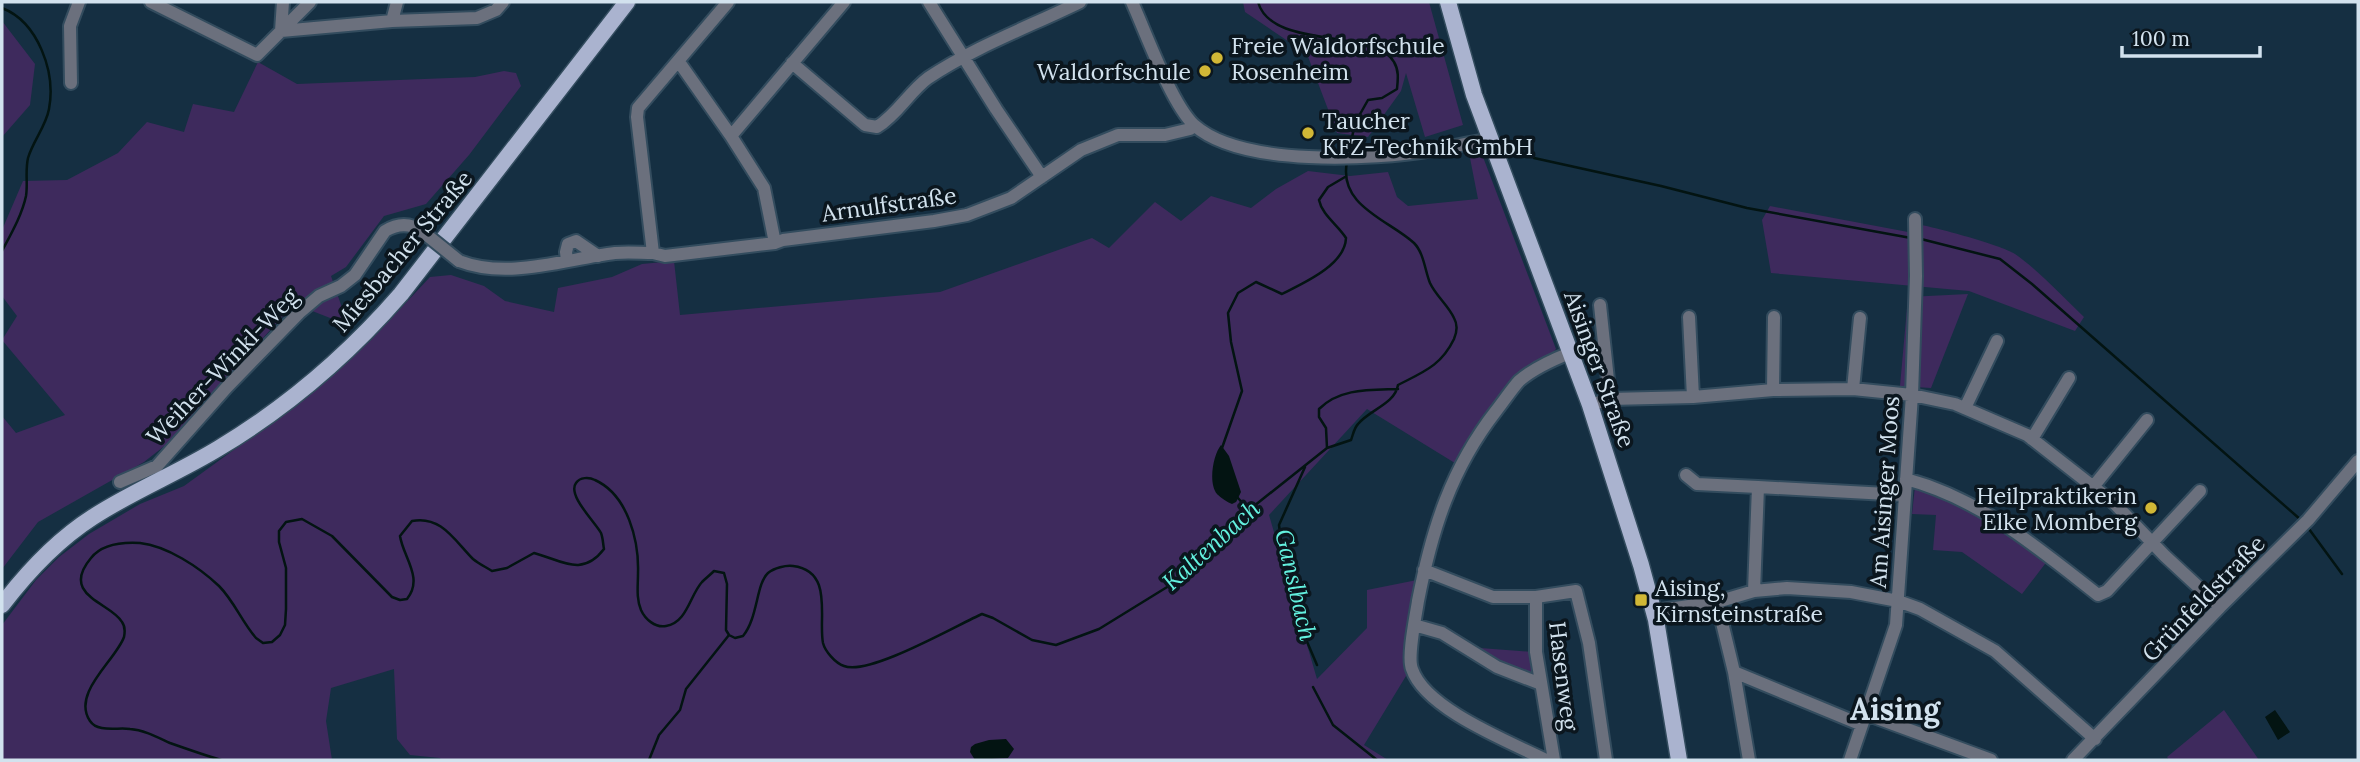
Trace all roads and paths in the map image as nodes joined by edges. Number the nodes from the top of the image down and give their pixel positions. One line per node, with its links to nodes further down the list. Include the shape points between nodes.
1 (79, 2): 19 (street, via 69,26)
2 (151, 2): 15 (street, via 257,55)
3 (283, 2): 15 (street)
4 (310, 2): 15 (street)
5 (397, 2): 14 (street)
6 (503, 2): 14 (street, via 477,18)
7 (626, 2): 57 (main road, Miesbacher Straße, via 401,294 351,348 295,398 256,425 90,518 52,548)
8 (728, 2): 17 (street)
9 (844, 2): 18 (street)
10 (929, 2): 16 (street)
11 (1080, 2): 16 (street)
12 (1132, 2): 20 (street, via 1174,96)
13 (1448, 2): 22 (main road, Aisinger Straße)
14 (392, 21): 15 (street)
15 (281, 31)
16 (964, 58): 18 (street, via 927,79 877,127 864,125); 23 (street)
17 (679, 62): 21 (street); 26 (street, via 638,108)
18 (792, 64): 21 (street)
19 (71, 83)
20 (1194, 125): 22 (street, via 1230,146 1262,154 1362,158); 23 (street, Arnulfstraße, via 1165,135 1118,135 1081,150)
21 (731, 136): 25 (street, via 764,188)
22 (1490, 140): 32 (main road, Aisinger Straße)
23 (1042, 177): 25 (street, Arnulfstraße, via 1011,198 967,215)
24 (1916, 225): 36 (street, Am Aisinger Moos)
25 (775, 243): 26 (street, Arnulfstraße, via 665,256)
26 (653, 253): 46 (street, Weiher-Winkl-Weg, bridge, via 618,253 522,268 477,267 459,261 423,232 407,225 392,227 355,275 299,313 157,466)
27 (1600, 305): 38 (street)
28 (1689, 317): 37 (street)
29 (1774, 317): 35 (street)
30 (1860, 318): 34 (street)
31 (1997, 341): 40 (street)
32 (1570, 353): 39 (main road, Aisinger Straße); 52 (street, via 1540,366 1519,382 1483,428 1454,476)
33 (2069, 378): 42 (street)
34 (1853, 389): 35 (street); 36 (street)
35 (1773, 390): 37 (street)
36 (1912, 395): 40 (street); 45 (street, Am Aisinger Moos)
37 (1693, 397): 38 (street)
38 (1610, 400): 39 (street)
39 (1590, 405): 59 (main road, Aisinger Straße)
40 (1965, 408): 42 (street)
41 (2147, 420): 47 (street)
42 (2032, 439): 47 (street)
43 (2358, 461): 58 (street, Grünfeldstraße, via 2308,520)
44 (1686, 475): 48 (street, via 1697,484)
45 (1906, 479): 50 (street, Am Aisinger Moos); 51 (street, via 1934,486 1978,507 2025,537 2098,595)
46 (120, 482)
47 (2093, 487): 51 (street)
48 (1758, 488): 50 (street); 53 (street)
49 (2200, 491): 51 (street)
50 (1905, 495): 55 (street, Am Aisinger Moos)
51 (2152, 544): 58 (street)
52 (1424, 570): 54 (street, via 1493,597); 60 (street)
53 (1754, 592): 55 (street, via 1800,589); 56 (street)
54 (1536, 597): 62 (street, Hasenweg); 67 (street, via 1576,591 1589,643)
55 (1898, 601): 63 (street, Am Aisinger Moos, via 1896,625); 64 (street, via 1995,651)
56 (1717, 602): 59 (street); 61 (street)
57 (2, 605)
58 (2220, 607): 64 (street, Grünfeldstraße)
59 (1654, 611): 68 (main road, Aisinger Straße)
60 (1414, 625): 62 (street, via 1442,633 1497,667); 65 (street, via 1411,668 1423,689 1443,707)
61 (1734, 672): 63 (street); 69 (street)
62 (1541, 684): 66 (street, Hasenweg)
63 (1864, 719): 70 (street, Am Aisinger Moos); 71 (street)
64 (2095, 739): 72 (street, Grünfeldstraße)
65 (1546, 760)
66 (1554, 760)
67 (1606, 760)
68 (1679, 760)
69 (1749, 760)
70 (1850, 760)
71 (1991, 760)
72 (2073, 760)

